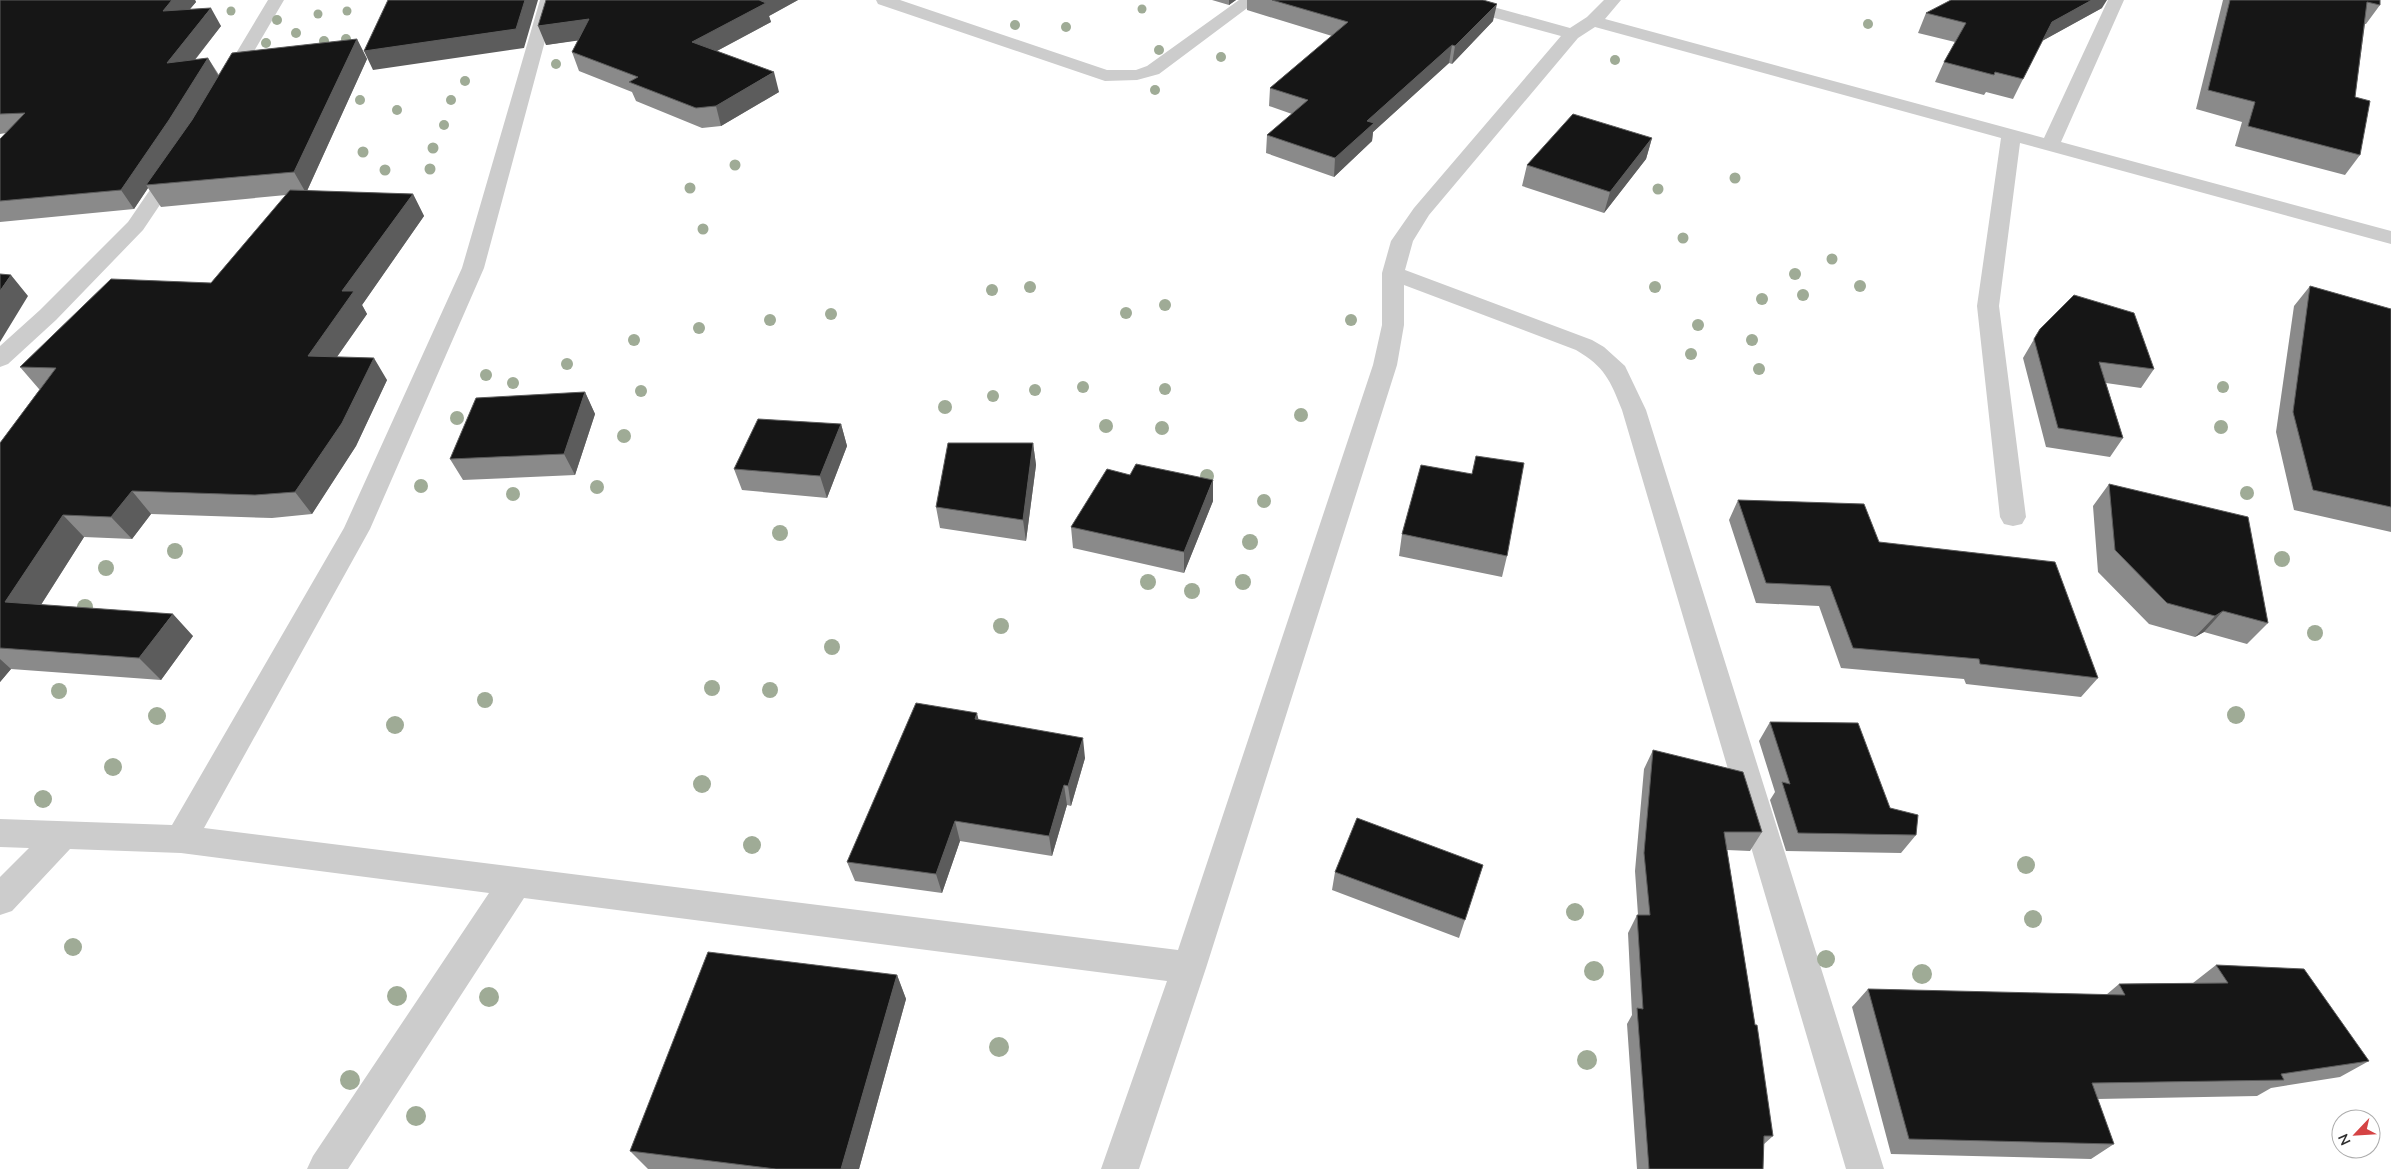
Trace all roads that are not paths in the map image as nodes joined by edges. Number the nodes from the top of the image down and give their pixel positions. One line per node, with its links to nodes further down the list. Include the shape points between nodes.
1 (276, 0): 9 (street)
2 (548, 0): 19 (street, via 473,268 358,529)
3 (884, 0): 4 (street, via 1105,76 1122,76 1153,70)
4 (1250, 0)
5 (1449, 0): 8 (street)
6 (1613, 0): 8 (street)
7 (2116, 0): 11 (street)
8 (1582, 27): 10 (street); 14 (street, via 1420,212 1402,241)
9 (218, 98)
10 (2011, 135): 11 (street); 16 (street, via 1988,306)
11 (2050, 146): 13 (street)
12 (188, 147): 15 (street, via 136,226 48,315)
13 (2391, 238)
14 (1393, 273): 22 (street, via 1393,325 1385,365); 25 (street, via 1584,345 1615,366 1637,420)
15 (0, 358)
16 (2013, 517)
17 (0, 833): 18 (street)
18 (62, 835): 19 (street); 21 (street)
19 (181, 840): 20 (street)
20 (515, 883): 22 (street); 23 (street)
21 (0, 900)
22 (1189, 968): 24 (street)
23 (326, 1169)
24 (1120, 1169)
25 (1865, 1169)

